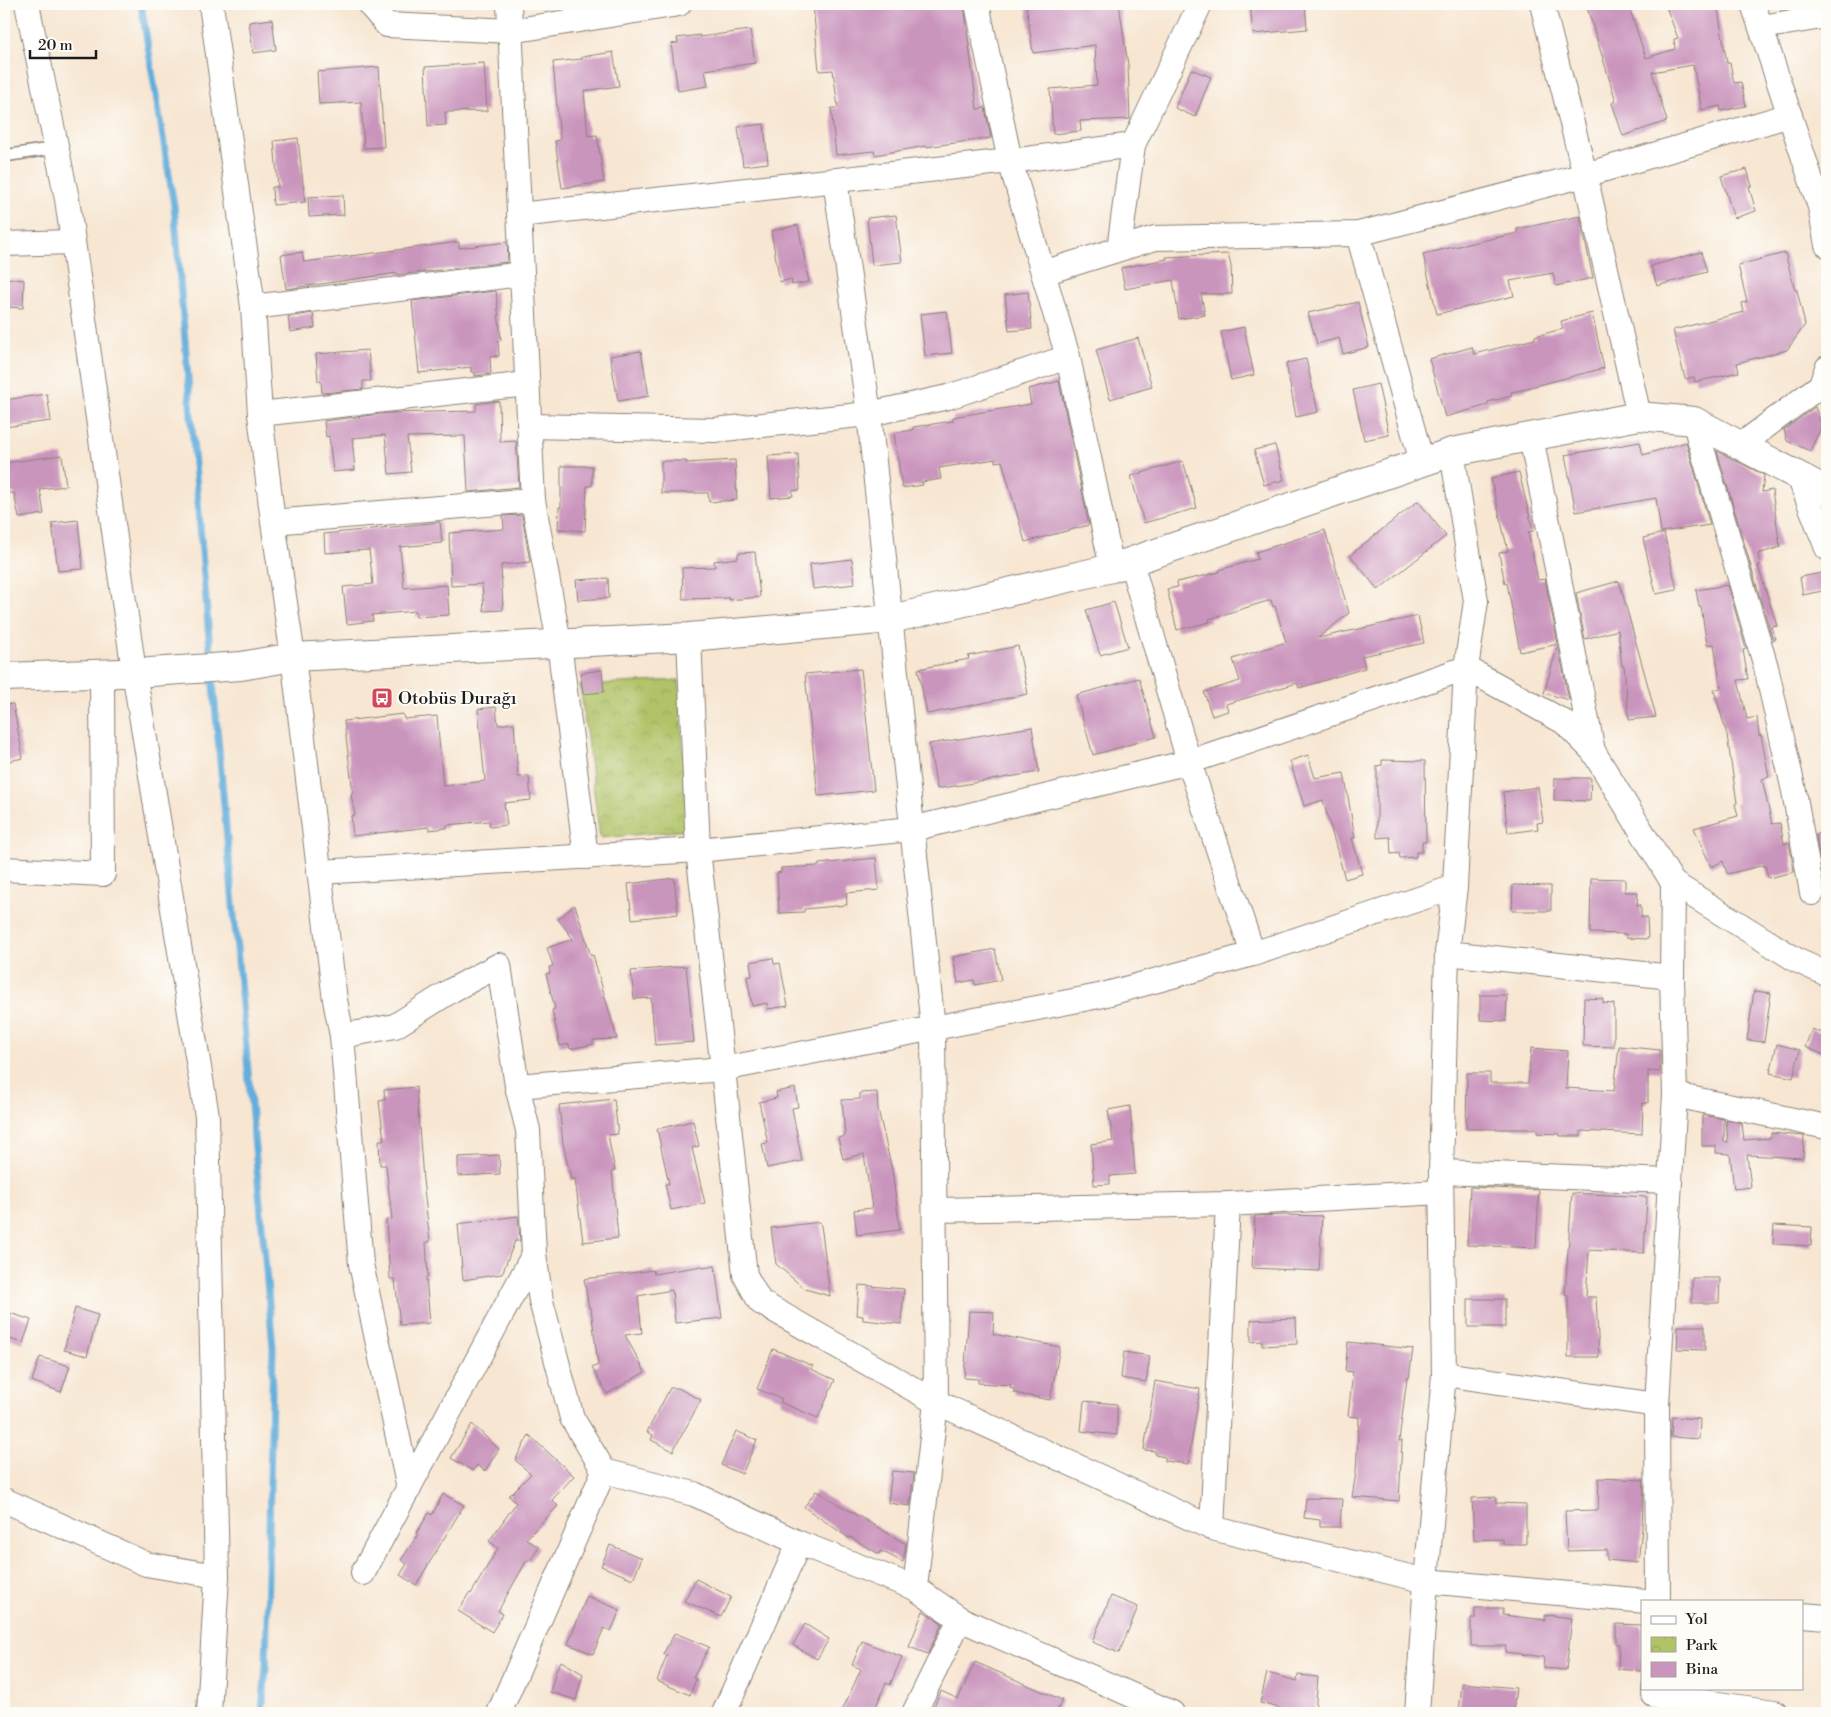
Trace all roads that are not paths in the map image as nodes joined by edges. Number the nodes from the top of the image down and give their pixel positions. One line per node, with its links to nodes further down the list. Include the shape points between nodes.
1 (26, 4): 15 (street)
2 (211, 4): 29 (street)
3 (368, 4): 12 (street, via 387,26)
4 (509, 4): 12 (street)
5 (679, 4): 12 (street)
6 (977, 4): 17 (street)
7 (1200, 4): 14 (street)
8 (1542, 4): 18 (street)
9 (1753, 4): 11 (street)
10 (1827, 16): 11 (street)
11 (1762, 27): 13 (street)
12 (511, 31): 21 (street)
13 (1790, 115): 18 (street); 20 (street)
14 (1133, 145): 17 (street); 26 (street)
15 (56, 148): 16 (lane); 23 (street)
16 (4, 156)
17 (1010, 161): 19 (street); 27 (street)
18 (1586, 175): 22 (street); 35 (street)
19 (835, 180): 21 (street); 34 (street)
20 (1824, 206): 25 (street)
21 (520, 215): 28 (street)
22 (1358, 234): 26 (street, via 1155,238); 41 (street)
23 (73, 242): 24 (street); 53 (street)
24 (4, 244)
25 (1827, 245)
26 (1119, 249): 27 (street)
27 (1043, 273): 30 (street)
28 (522, 274): 29 (street); 32 (street)
29 (252, 307): 33 (street)
30 (1068, 357): 34 (street, via 948,397); 47 (street)
31 (1827, 368): 39 (street, via 1821,385)
32 (527, 384): 33 (street); 37 (street)
33 (260, 414): 45 (street)
34 (869, 414): 37 (street, via 714,430); 48 (street)
35 (1639, 416): 36 (street); 38 (street)
36 (1694, 421): 39 (street); 65 (street, via 1766,667 1794,791)
37 (529, 426): 44 (street)
38 (1531, 437): 40 (street); 56 (street)
39 (1741, 445): 42 (street)
40 (1452, 452): 41 (street); 52 (street, via 1476,601)
41 (1422, 462): 47 (street)
42 (1800, 476): 43 (street); 46 (street)
43 (1827, 491)
44 (533, 500): 45 (street); 50 (street)
45 (273, 522): 51 (street)
46 (1827, 548)
47 (1122, 565): 48 (street); 57 (street)
48 (891, 619): 49 (street); 58 (street)
49 (689, 637): 50 (street); 59 (street)
50 (559, 643): 51 (street); 60 (street)
51 (293, 657): 53 (street, via 241,666); 62 (street)
52 (1466, 668): 56 (street, via 1564,722); 57 (street); 64 (street)
53 (142, 672): 54 (street); 90 (street, via 207,1116)
54 (102, 674): 55 (street); 61 (street, via 103,874)
55 (5, 677)
56 (1593, 751): 63 (street)
57 (1189, 762): 58 (street); 67 (street)
58 (912, 829): 59 (street); 70 (street)
59 (698, 850): 60 (street); 72 (street)
60 (586, 857): 62 (street)
61 (4, 869)
62 (319, 872): 71 (street)
63 (1673, 883): 68 (street, via 1798,961); 69 (street)
64 (1455, 887): 66 (street); 67 (street)
65 (1812, 893)
66 (1447, 953): 69 (street); 77 (street)
67 (1253, 954): 70 (street, via 1099,996)
68 (1827, 974)
69 (1672, 977): 74 (street)
70 (933, 1028): 72 (street); 79 (street)
71 (342, 1036): 73 (street, via 395,1026 499,965); 85 (street, via 361,1264)
72 (723, 1069): 73 (street); 82 (street, via 745,1275 760,1302)
73 (517, 1086): 80 (street, via 528,1130)
74 (1675, 1095): 75 (street); 76 (street)
75 (1827, 1127)
76 (1670, 1181): 77 (street); 83 (street)
77 (1441, 1182): 78 (street); 81 (street)
78 (1228, 1204): 79 (street); 87 (street)
79 (935, 1210): 82 (street)
80 (534, 1254): 84 (street, via 540,1301 572,1418); 85 (street)
81 (1444, 1374): 83 (street); 91 (street)
82 (936, 1402): 87 (street); 92 (street)
83 (1657, 1405): 93 (street)
84 (604, 1471): 88 (street, via 694,1494); 100 (street)
85 (408, 1489): 89 (street)
86 (4, 1500): 90 (street, via 146,1564)
87 (1212, 1528): 91 (street)
88 (799, 1543): 92 (street); 101 (street)
89 (363, 1573)
90 (217, 1576): 99 (street)
91 (1426, 1581): 94 (street); 104 (street)
92 (915, 1588): 97 (street)
93 (1658, 1600)
94 (1641, 1601)
95 (1804, 1615): 96 (street)
96 (1827, 1617)
97 (960, 1619): 102 (street); 103 (street)
98 (1654, 1690): 105 (street, via 1654,1695)
99 (209, 1713)
100 (499, 1713)
101 (724, 1713)
102 (914, 1713)
103 (1172, 1713)
104 (1417, 1713)
105 (1775, 1713)

